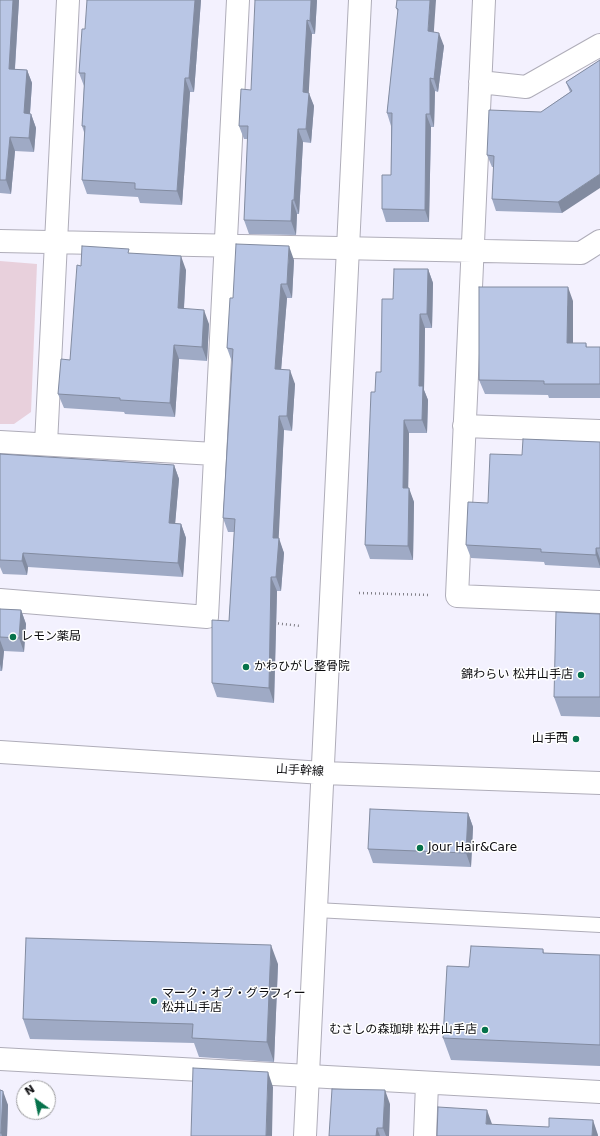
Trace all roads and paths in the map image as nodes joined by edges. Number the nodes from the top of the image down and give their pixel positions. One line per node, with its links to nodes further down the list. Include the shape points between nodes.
1 (68, 0): 8 (street)
2 (238, 0): 10 (street)
3 (360, 0): 11 (street)
4 (484, 0): 6 (street)
5 (600, 45): 6 (street, via 526,88)
6 (480, 82): 12 (street)
7 (0, 241): 8 (street)
8 (56, 242): 10 (street); 16 (street)
9 (600, 242): 12 (street, via 581,253)
10 (226, 246): 11 (street); 17 (street)
11 (348, 248): 12 (street); 18 (street)
12 (473, 251): 13 (street)
13 (464, 426): 14 (street); 19 (street)
14 (600, 431)
15 (0, 442): 16 (street)
16 (46, 444): 17 (street)
17 (215, 454): 20 (street, via 207,617)
18 (331, 592): 19 (path); 23 (street)
19 (457, 596): 21 (street)
20 (0, 600)
21 (600, 602)
22 (268, 623): 23 (path)
23 (330, 628): 25 (street)
24 (0, 752): 25 (street, 山手幹線)
25 (323, 773): 26 (street, 山手幹線); 27 (street)
26 (600, 783)
27 (316, 910): 28 (lane); 30 (street)
28 (600, 925)
29 (0, 1059): 30 (street)
30 (308, 1076): 31 (street); 33 (street)
31 (427, 1084): 32 (street); 34 (street)
32 (600, 1092)
33 (305, 1136)
34 (425, 1136)

